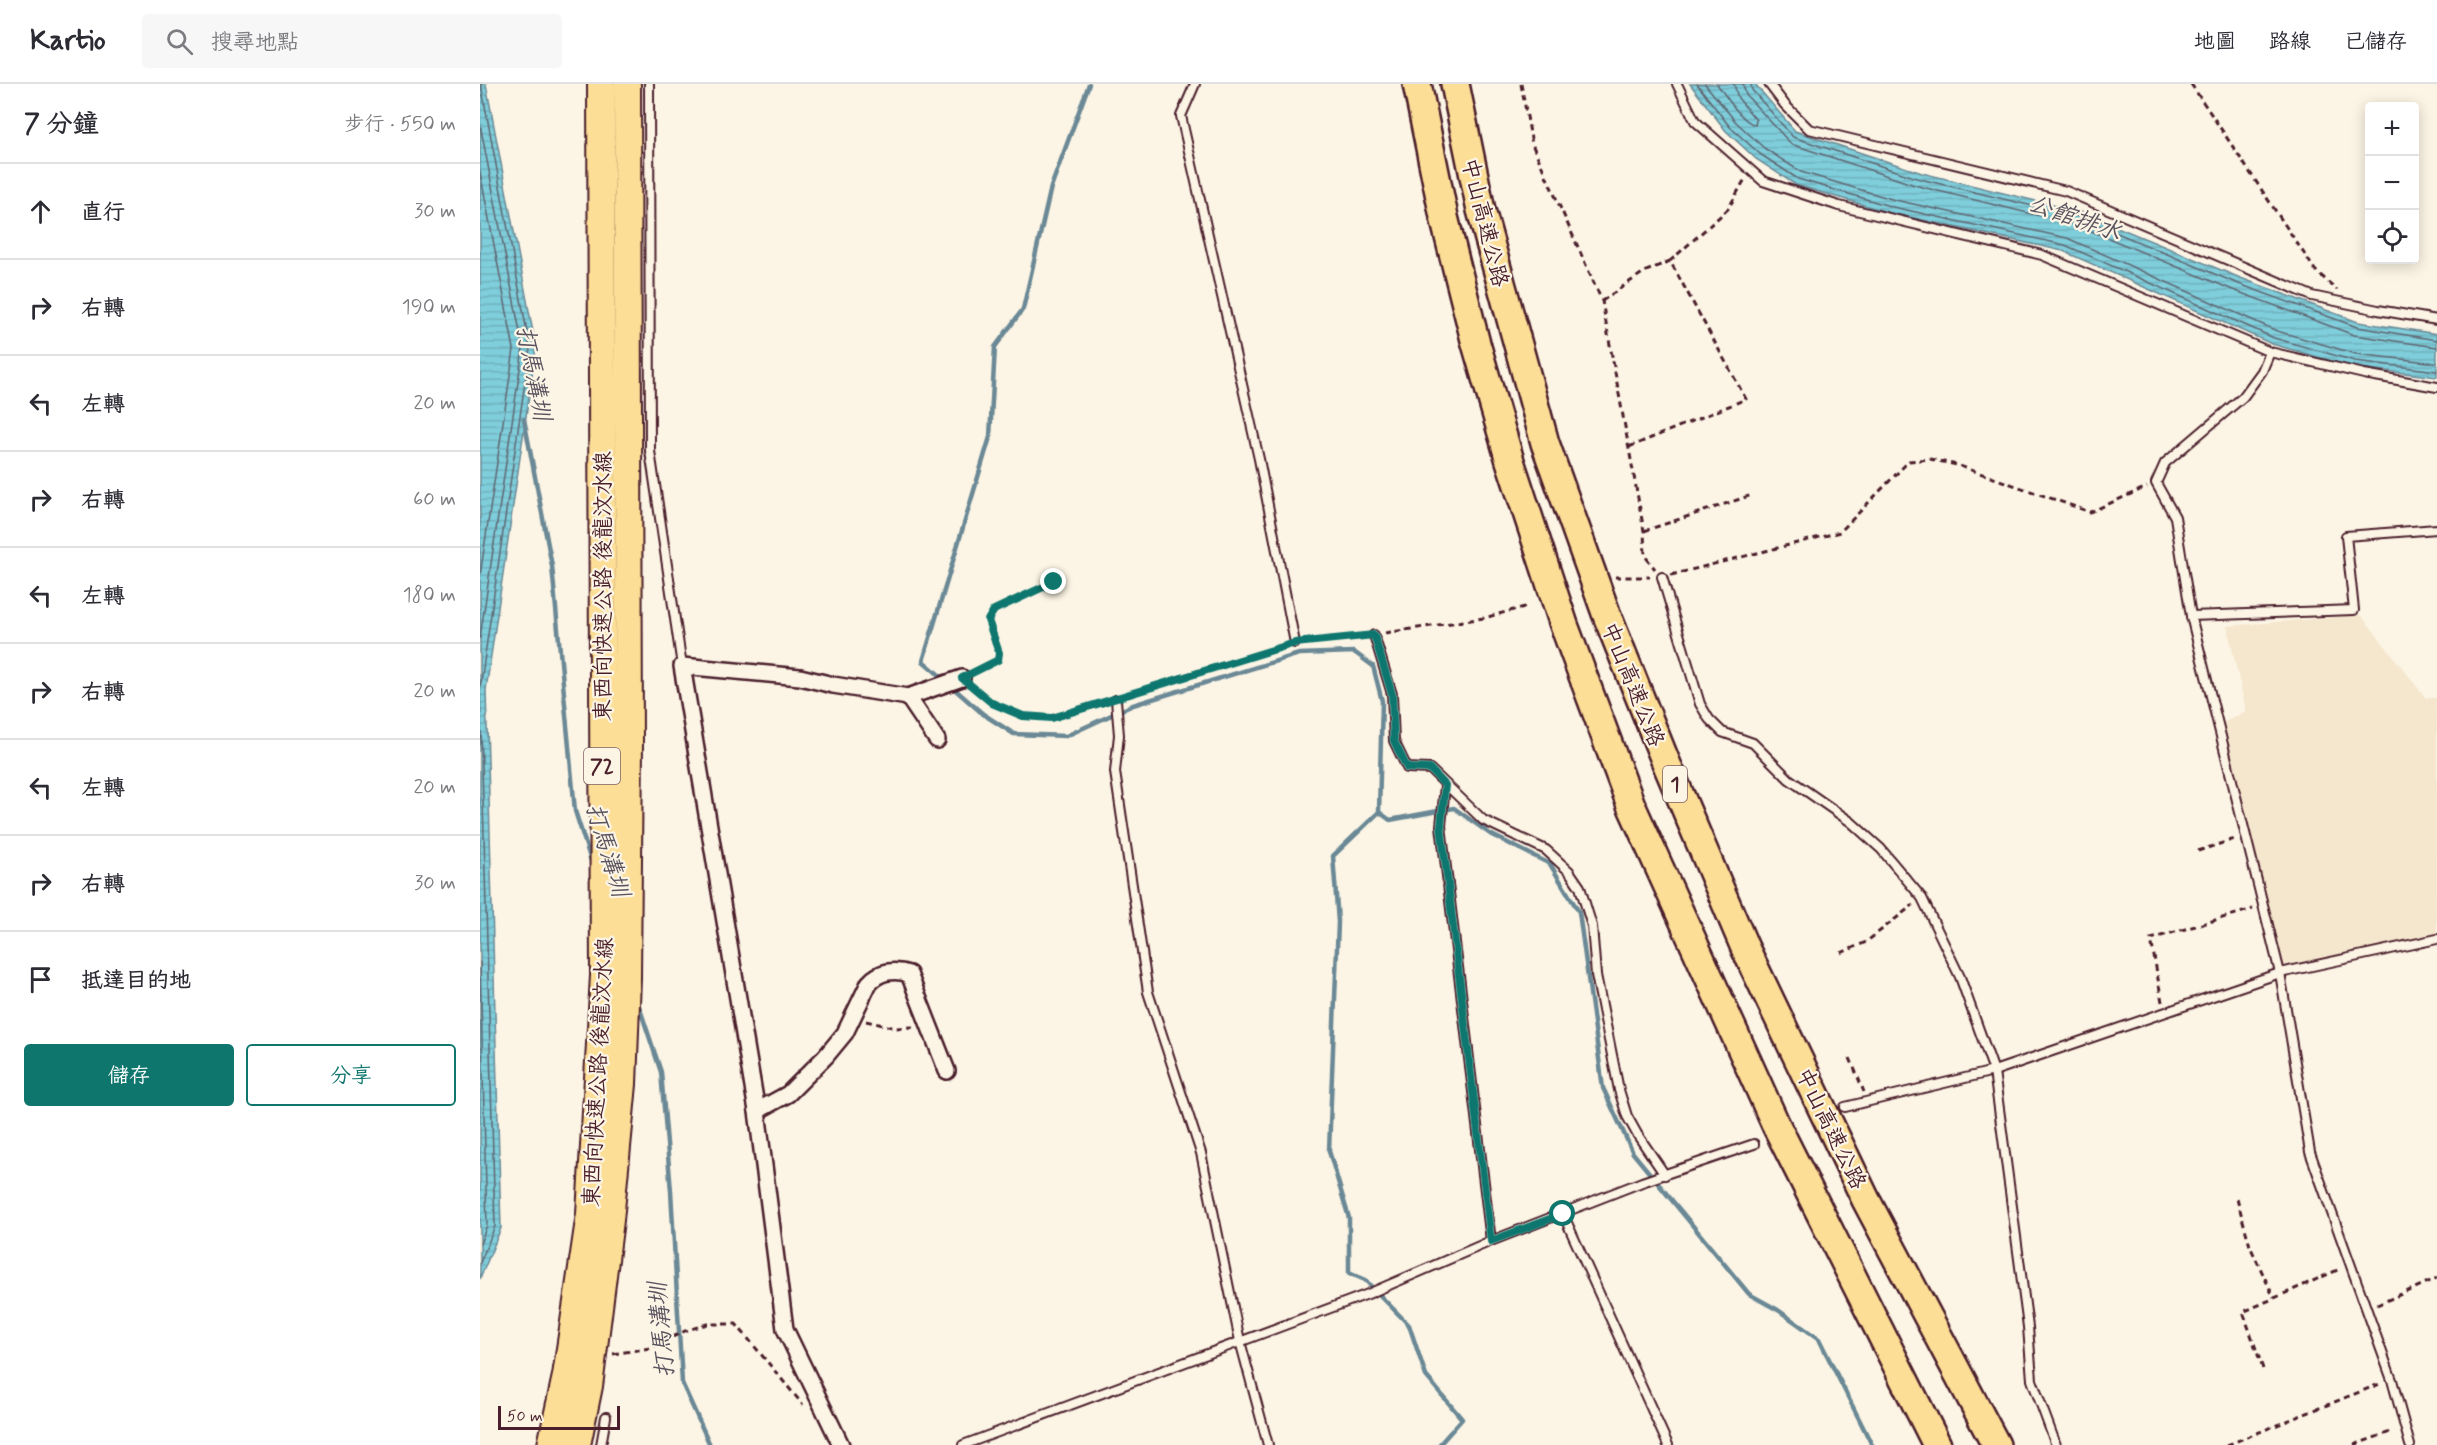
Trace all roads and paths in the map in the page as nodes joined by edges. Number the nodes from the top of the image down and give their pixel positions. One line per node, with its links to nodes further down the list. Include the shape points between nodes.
1 (601, 84): 68 (highway, 東西向快速公路 後龍汶水線 / 72, via 604,976 590,1214 566,1376)
2 (627, 84): 69 (highway, 東西向快速公路 後龍汶水線 / 72, via 627,978 623,1084 610,1220 589,1386)
3 (649, 84): 30 (lane, via 650,451)
4 (1195, 84): 29 (lane, via 1182,116 1259,459)
5 (1417, 84): 75 (highway, 中山高速公路 / 1, via 1447,229 1510,461 1564,625 1631,805 1776,1125)
6 (1455, 84): 76 (highway, 中山高速公路 / 1, via 1481,210 1545,443 1656,739 1745,948 1866,1200)
7 (1521, 84): 13 (path, via 1532,144)
8 (1677, 84): 11 (lane, via 1695,121)
9 (1769, 84): 14 (lane, via 1809,129 2066,191 2312,296)
10 (2191, 84): 14 (path, via 2314,270)
11 (1750, 171): 12 (path, via 1728,209); 16 (lane, via 1763,181 1839,206 2042,255)
12 (1670, 261): 13 (path, via 1644,272); 18 (path, via 1746,399)
13 (1602, 301): 18 (path)
14 (2355, 306): 15 (lane)
15 (2437, 320)
16 (2270, 352): 17 (lane); 19 (lane, via 2243,397 2165,463)
17 (2437, 387)
18 (1629, 447): 22 (path)
19 (2156, 483): 25 (path, via 2090,512 1957,465 1930,459 1909,461 1840,532); 27 (lane, via 2175,517)
20 (1752, 495): 22 (path)
21 (2437, 529): 27 (lane, via 2346,536 2354,610)
22 (1644, 531): 25 (path, via 1645,556)
23 (1064, 573): 31 (path, via 1054,582 994,610 988,620 998,660)
24 (1615, 577): 25 (path)
25 (1662, 577): 38 (lane, via 1700,704 1709,719 1722,732 1753,743 1789,779 1851,822 1881,849)
26 (1527, 606): 28 (path, via 1484,618)
27 (2191, 616): 36 (lane)
28 (1374, 635): 29 (path); 35 (lane, via 1392,694 1394,741 1407,768 1430,769)
29 (1295, 643): 33 (path)
30 (682, 666): 32 (street, via 800,677); 51 (street)
31 (962, 678): 32 (street); 33 (path, via 992,703 1023,716 1052,718)
32 (908, 697): 34 (street)
33 (1116, 700): 61 (lane, via 1119,735 1115,772 1148,992 1201,1153)
34 (936, 740)
35 (1445, 785): 53 (lane, via 1483,820 1546,850 1580,887 1592,926 1596,975 1619,1090 1627,1116); 56 (lane, via 1441,826)
36 (2246, 836): 37 (path); 39 (lane)
37 (2198, 851)
38 (1922, 898): 41 (path, via 1866,942); 48 (lane, via 1960,977)
39 (2263, 906): 42 (lane); 43 (path, via 2151,939)
40 (2437, 939): 42 (lane)
41 (1841, 953)
42 (2280, 974): 43 (lane); 57 (lane, via 2310,1152)
43 (2164, 1013): 48 (lane)
44 (853, 1017): 45 (path, via 896,1028); 45 (street, via 874,977 902,972 909,974); 51 (street, via 845,1033 788,1094)
45 (930, 1026): 47 (street)
46 (1850, 1058): 49 (path)
47 (947, 1071)
48 (1994, 1071): 49 (lane); 77 (lane, via 2032,1380)
49 (1869, 1101): 50 (lane)
50 (1845, 1107)
51 (757, 1111): 71 (street, via 784,1329)
52 (1754, 1144): 53 (lane)
53 (1665, 1175): 55 (lane)
54 (2237, 1199): 59 (path, via 2250,1246)
55 (1563, 1214): 56 (lane); 74 (lane)
56 (1491, 1241): 61 (lane, via 1368,1294)
57 (2351, 1264): 59 (path); 60 (lane)
58 (2437, 1278): 60 (path)
59 (2274, 1298): 63 (path, via 2243,1312)
60 (2367, 1310): 64 (lane)
61 (1240, 1341): 72 (lane); 73 (lane)
62 (610, 1355): 65 (path, via 650,1348 707,1324 736,1324)
63 (2263, 1369)
64 (2392, 1380): 67 (lane); 78 (path)
65 (803, 1405)
66 (606, 1417): 70 (lane)
67 (2404, 1427): 79 (path); 80 (lane)
68 (551, 1445)
69 (577, 1445)
70 (601, 1445)
71 (841, 1445)
72 (963, 1445)
73 (1268, 1445)
74 (1668, 1445)
75 (1937, 1445)
76 (1996, 1445)
77 (2056, 1445)
78 (2228, 1445)
79 (2354, 1445)
80 (2410, 1445)

